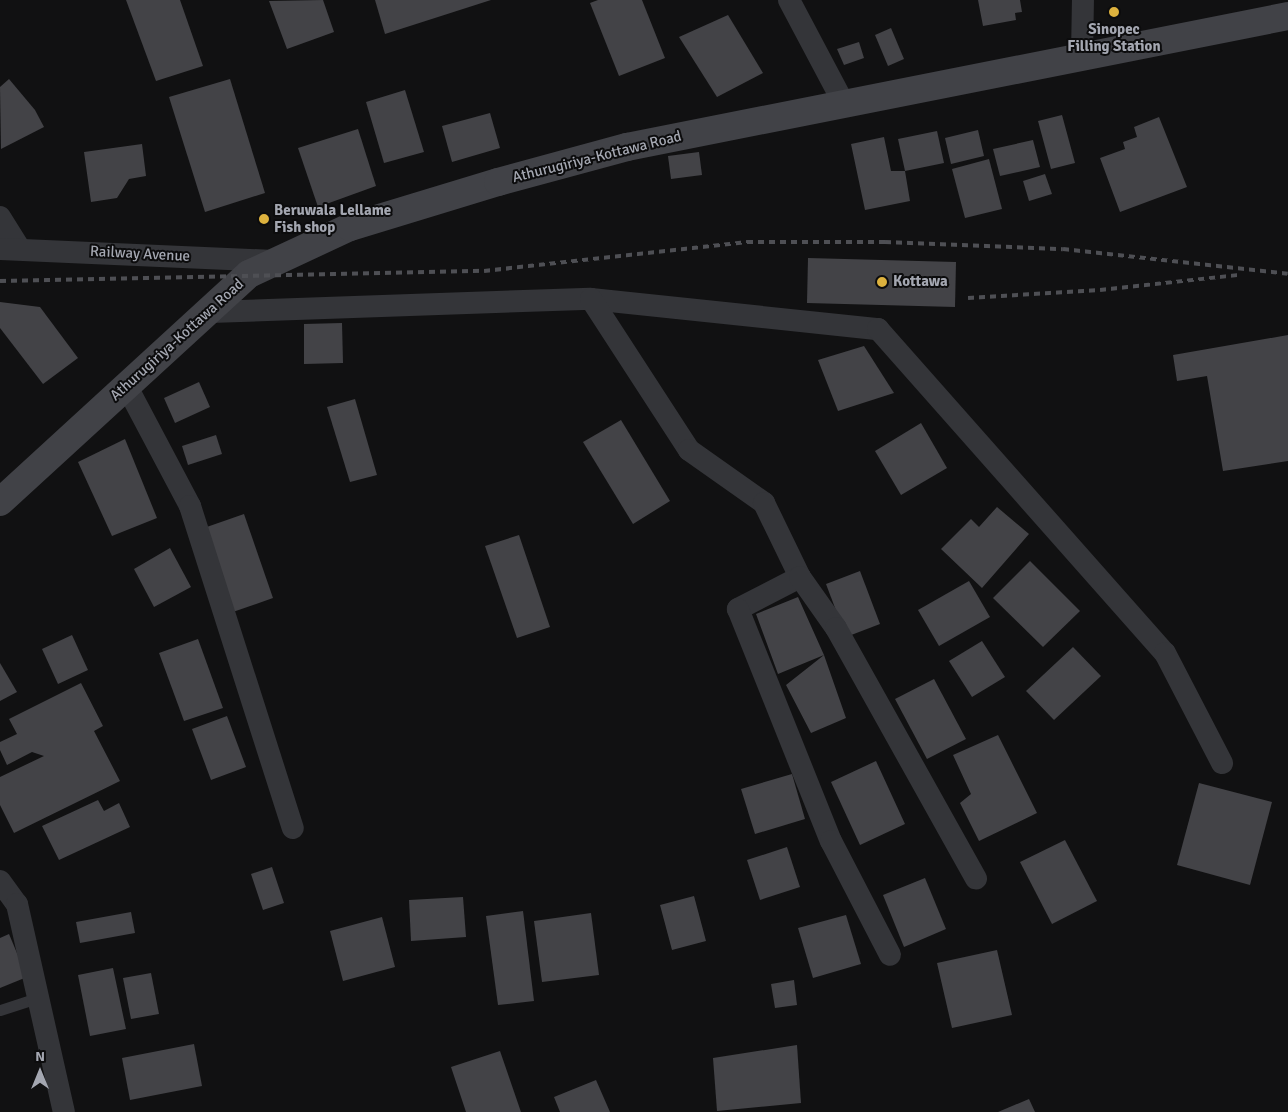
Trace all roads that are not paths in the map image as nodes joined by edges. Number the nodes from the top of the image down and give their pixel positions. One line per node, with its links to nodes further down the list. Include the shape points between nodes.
1 (789, 0): 5 (street)
2 (1083, 0): 4 (street)
3 (1288, 16): 4 (main road, Athurugiriya-Kottawa Road)
4 (1082, 55): 5 (main road, Athurugiriya-Kottawa Road)
5 (843, 102): 8 (main road, Athurugiriya-Kottawa Road, via 627,147 498,182 350,227)
6 (0, 217): 7 (street)
7 (9, 249): 8 (street, Railway Avenue)
8 (280, 261): 10 (main road, Athurugiriya-Kottawa Road, via 250,274)
9 (591, 299): 10 (street); 13 (street, via 689,450 764,503); 14 (street, via 878,329 1165,653)
10 (210, 312): 11 (main road, Athurugiriya-Kottawa Road)
11 (126, 386): 12 (main road, Athurugiriya-Kottawa Road); 15 (street, via 190,506)
12 (0, 502)
13 (800, 577): 16 (street, via 836,628); 18 (street, via 738,609 831,841)
14 (1222, 763)
15 (293, 828)
16 (976, 879)
17 (0, 881): 19 (street, via 17,904)
18 (890, 955)
19 (36, 998): 20 (lane); 21 (street)
20 (0, 1010)
21 (64, 1112)

